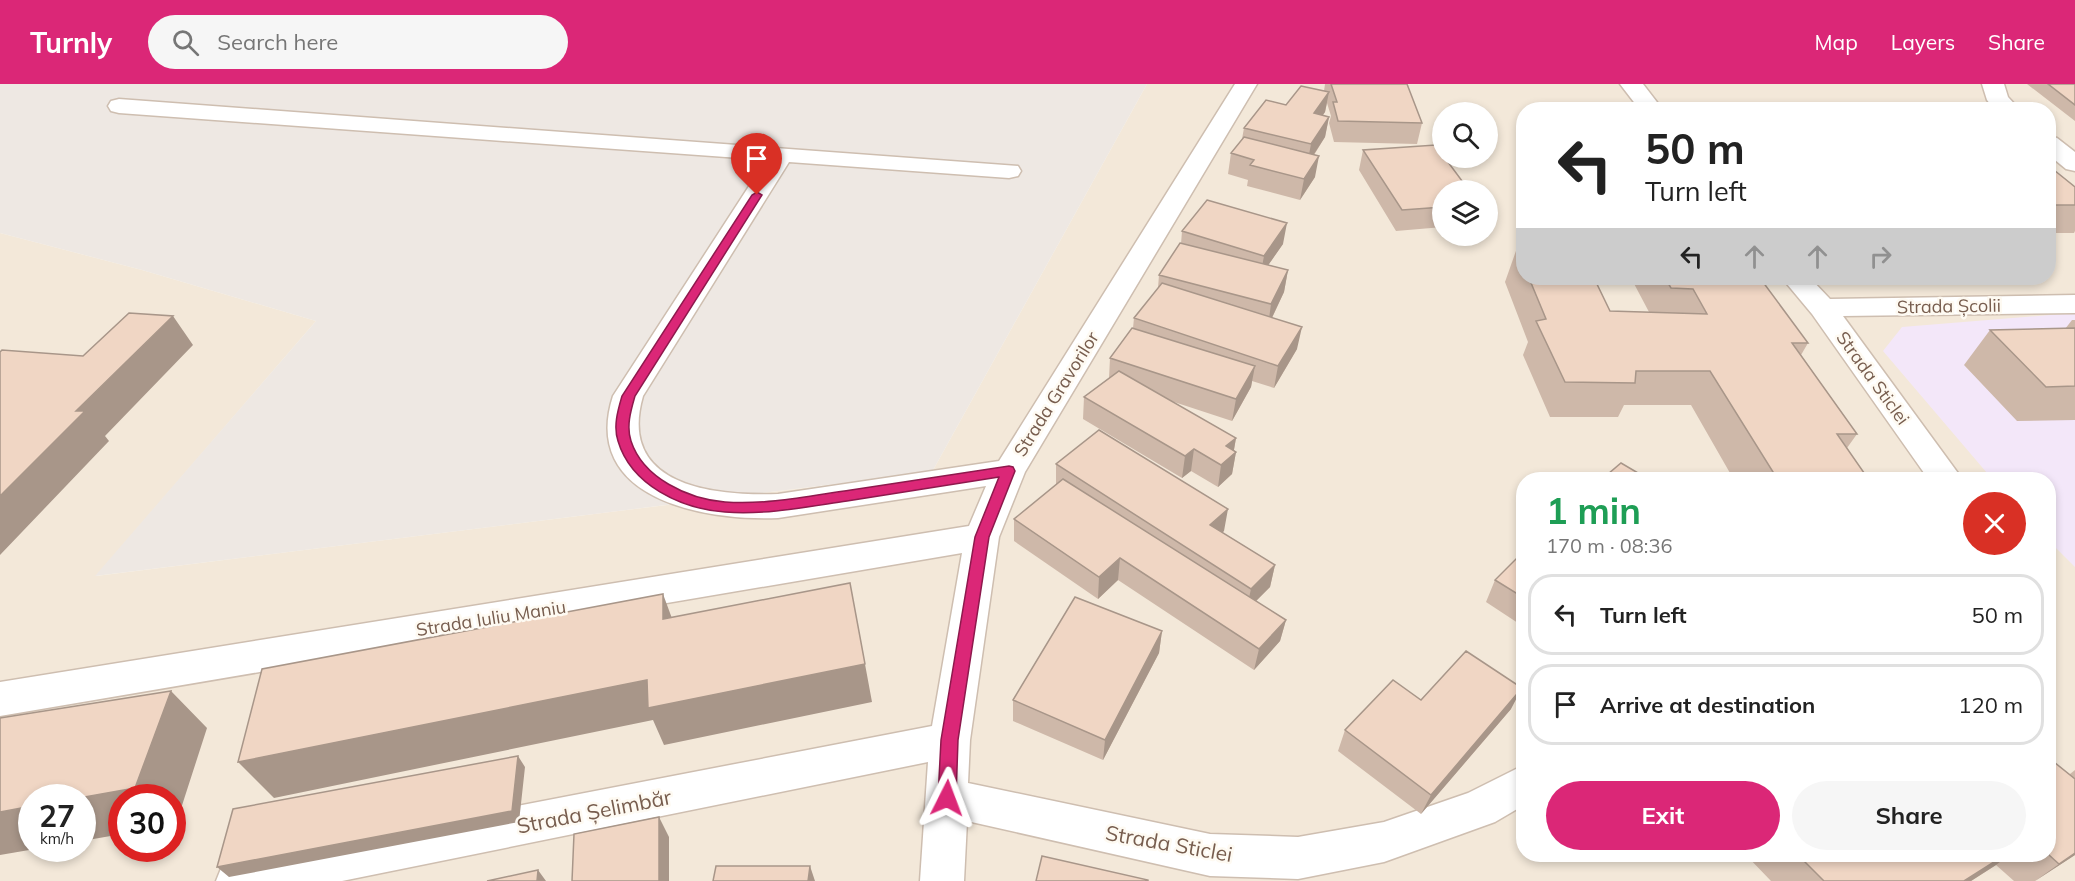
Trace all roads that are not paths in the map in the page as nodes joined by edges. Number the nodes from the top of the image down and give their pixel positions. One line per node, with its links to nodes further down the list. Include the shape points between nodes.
1 (1246, 84): 14 (street, Strada Gravorilor)
2 (1631, 84): 4 (street)
3 (1993, 84): 5 (street)
4 (1646, 102)
5 (2000, 102)
6 (119, 106): 8 (street)
7 (2056, 149): 9 (street)
8 (782, 154): 10 (street); 14 (street, via 628,396 622,417 623,439 632,459 648,478 671,492 700,502 750,508)
9 (2075, 164)
10 (1009, 171)
11 (1802, 285): 13 (street, Strada Sticlei)
12 (2075, 304): 13 (street, Strada Școlii)
13 (1822, 308): 15 (street, Strada Sticlei)
14 (1009, 471): 16 (street, Strada Gravorilor)
15 (1941, 472)
16 (982, 537): 17 (street, Strada Iuliu Maniu); 18 (street, Strada Gravorilor)
17 (0, 699)
18 (950, 740): 20 (street, Strada Gravorilor); 21 (street, Strada Șelimbăr)
19 (1516, 788): 20 (street, Strada Sticlei, via 1480,808 1384,842 1298,858 1210,855)
20 (947, 798): 22 (street, Strada Gravorilor)
21 (238, 881)
22 (942, 881)

